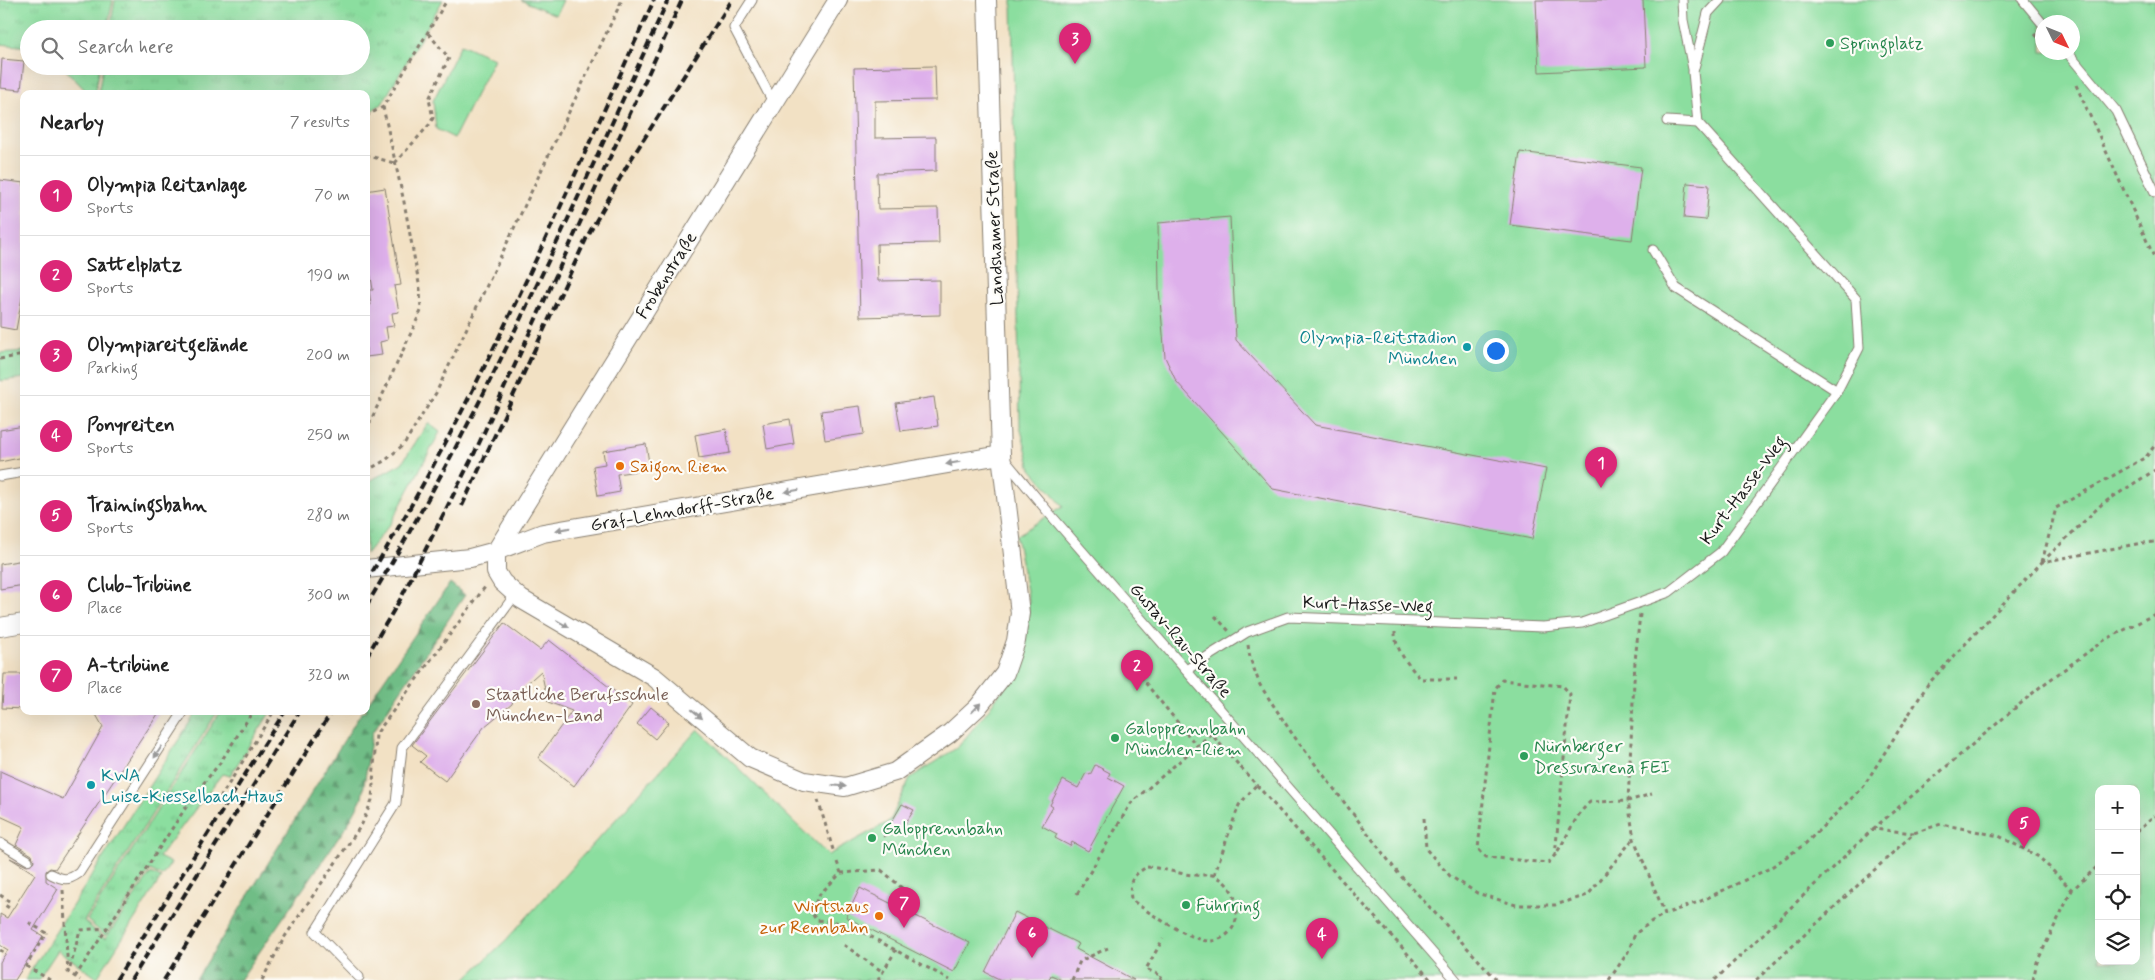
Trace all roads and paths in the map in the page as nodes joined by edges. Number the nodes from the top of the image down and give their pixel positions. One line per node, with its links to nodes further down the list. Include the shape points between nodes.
1 (447, 0): 12 (path)
2 (622, 0): 32 (path, via 436,393 404,444)
3 (752, 0): 16 (lane, via 734,28)
4 (838, 0): 16 (street, Frobenstraße)
5 (987, 0): 31 (street, Landshamer Straße)
6 (1682, 0): 14 (lane)
7 (1712, 0): 10 (lane)
8 (1720, 0): 10 (lane)
9 (2023, 0): 11 (lane)
10 (1708, 13): 14 (lane)
11 (2035, 15)
12 (427, 32): 17 (path); 22 (path, via 449,58 429,99 433,118)
13 (2074, 60): 23 (lane, via 2116,111)
14 (1693, 72): 20 (lane)
15 (2076, 83): 25 (path)
16 (773, 102): 37 (street, Frobenstraße)
17 (383, 107): 18 (path); 22 (path)
18 (370, 114)
19 (1667, 122): 20 (lane)
20 (1698, 123): 28 (lane, Kurt-Hasse-Weg, via 1856,299 1859,348)
21 (370, 156): 22 (path)
22 (395, 163): 29 (path, via 420,289 421,311)
23 (2155, 192)
24 (1653, 250): 28 (lane, via 1676,288)
25 (2155, 259)
26 (20, 356): 27 (path)
27 (0, 359)
28 (1837, 391): 42 (lane, Kurt-Hasse-Weg, via 1721,552 1669,592)
29 (370, 422)
30 (2155, 445): 38 (path, via 2146,457 2056,508)
31 (1001, 455): 37 (street, Graf-Lehndorff-Straße, one-way to 37, via 543,533); 51 (lane, Gustav-Rau-Straße); 57 (street, Landshamer Straße, one-way to 31, via 845,787 895,772 950,733 978,707 1005,673 1016,641 1020,612)
32 (370, 469)
33 (2155, 470): 38 (path, via 2102,504)
34 (20, 473): 35 (lane)
35 (0, 476)
36 (2155, 542): 38 (path)
37 (496, 551): 39 (street, Graf-Lehndorff-Straße, via 470,558); 40 (street)
38 (2042, 562): 83 (path, via 1928,684 1863,787 1805,844 1770,868 1701,901)
39 (370, 569)
40 (496, 572): 41 (street, Landshamer Straße); 100 (path, via 376,734 372,800 362,824 284,938)
41 (518, 597): 57 (street, Landshamer Straße, one-way to 57, via 654,677 750,758); 97 (lane, via 402,748 396,804 315,932)
42 (1641, 602): 45 (lane, Kurt-Hasse-Weg, via 1582,623 1542,627); 61 (path)
43 (2155, 614): 64 (path, via 2103,641 2040,687)
44 (1216, 616): 49 (path)
45 (1396, 621): 48 (lane, Kurt-Hasse-Weg, via 1288,617); 52 (path, via 1395,636 1400,652 1420,679)
46 (20, 624): 47 (street)
47 (0, 627)
48 (1247, 632): 49 (lane, Kurt-Hasse-Weg); 107 (path, via 1250,658 1260,685 1293,735 1398,873)
49 (1236, 639): 51 (lane, Kurt-Hasse-Weg)
50 (1125, 658): 56 (path)
51 (1186, 670): 106 (lane, Gustav-Rau-Straße)
52 (1458, 679)
53 (181, 715): 77 (lane, one-way to 77, via 79,873 71,879)
54 (250, 715): 85 (path)
55 (272, 715): 60 (path)
56 (1197, 746): 58 (path, via 1211,734); 79 (path, via 1131,803)
57 (813, 782): 69 (path)
58 (1257, 784): 76 (path, via 1239,805); 105 (path)
59 (1652, 794): 61 (path)
60 (220, 798)
61 (1628, 801): 67 (path); 70 (path, via 1590,802 1579,812)
62 (2155, 816): 65 (path)
63 (1424, 818): 67 (path, via 1426,849 1450,876 1477,893 1516,905 1555,905 1588,895)
64 (1873, 830): 66 (path); 109 (path)
65 (2138, 830)
66 (1914, 833): 78 (path, via 1941,824 1999,836 2038,858); 110 (path)
67 (1634, 839): 83 (path)
68 (0, 843): 71 (lane)
69 (834, 853)
70 (1555, 856): 70 (path, via 1548,863 1486,857 1478,849 1495,689 1502,680 1563,686 1570,694)
71 (28, 860)
72 (837, 862): 74 (path)
73 (2095, 869): 78 (path)
74 (841, 873): 81 (path, via 881,870); 89 (path, via 818,896 812,913 816,920 846,923)
75 (51, 874): 77 (lane)
76 (1214, 876): 76 (path, via 1233,892 1238,905 1236,921 1227,934 1211,942 1195,938 1142,910 1131,899 1130,886 1135,874 1147,868)
77 (62, 880): 96 (path, via 68,972)
78 (2072, 890): 111 (path, via 2037,962)
79 (1077, 894)
80 (0, 895): 82 (path, via 8,900 5,905)
81 (918, 900)
82 (12, 910)
83 (1665, 914): 108 (path, via 1635,934)
84 (28, 922): 98 (path, via 46,933 26,965)
85 (107, 928): 94 (path, via 80,930); 96 (path)
86 (1163, 939): 104 (path, via 1146,969 1162,976)
87 (892, 940): 89 (path)
88 (844, 945): 95 (path)
89 (888, 946): 92 (path)
90 (1108, 948): 103 (path, via 1080,961)
91 (0, 950): 93 (path)
92 (896, 950): 95 (path); 102 (path)
93 (5, 954)
94 (70, 968)
95 (883, 972): 101 (path)
96 (75, 977): 99 (path)
97 (359, 977)
98 (50, 980)
99 (80, 980)
100 (262, 980)
101 (878, 980)
102 (950, 980)
103 (1072, 980)
104 (1160, 980)
105 (1431, 980)
106 (1456, 980)
107 (1497, 980)
108 (1610, 980)
109 (1716, 980)
110 (1756, 980)
111 (2033, 980)

